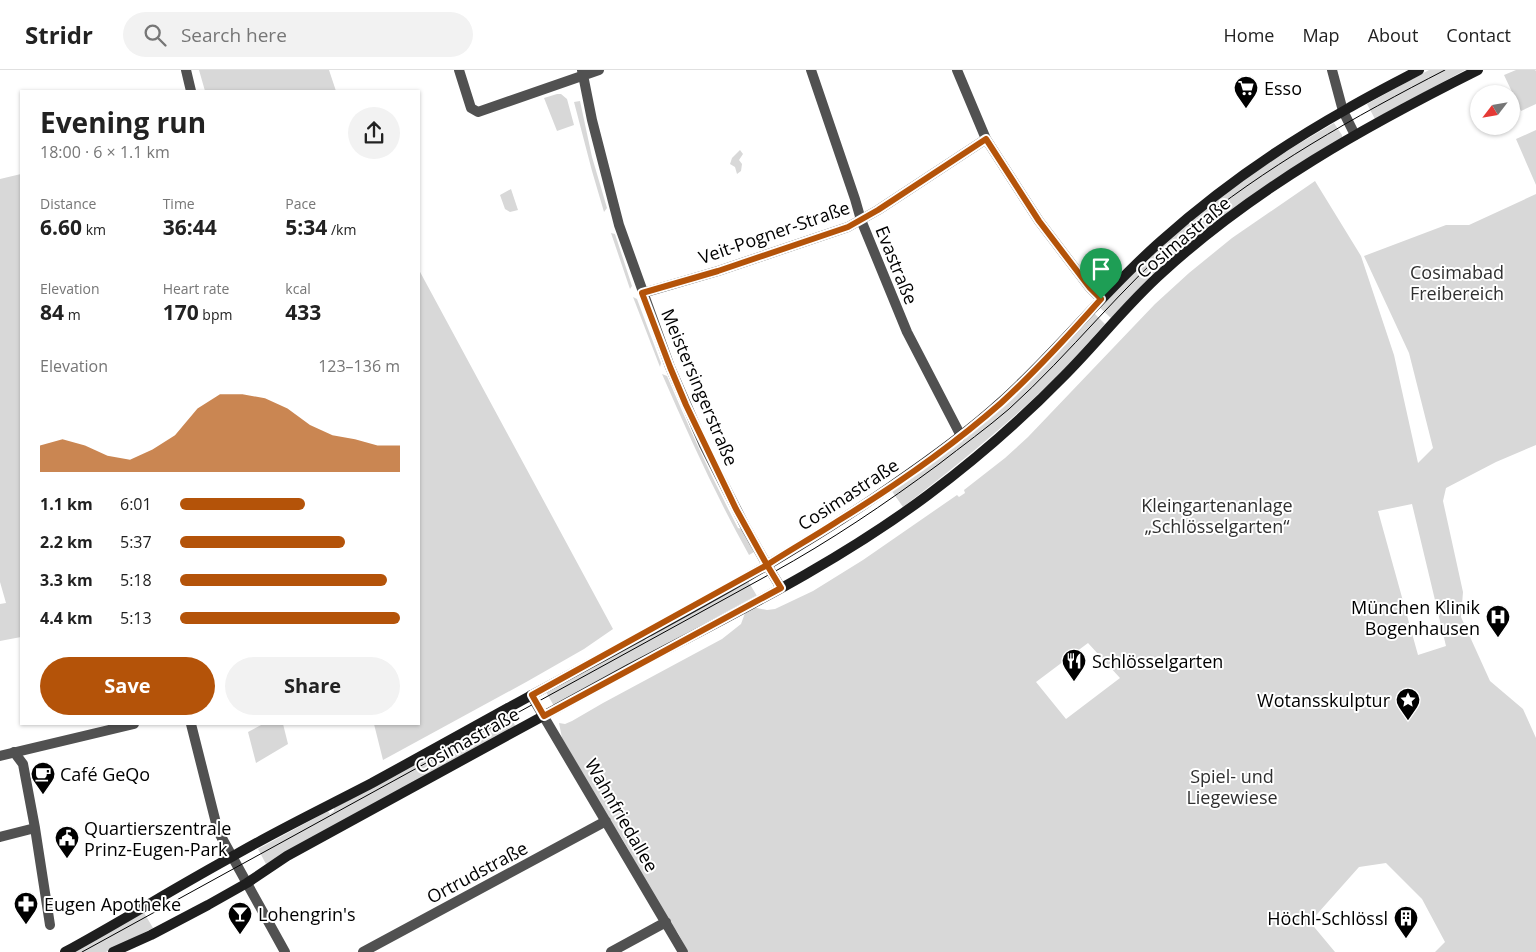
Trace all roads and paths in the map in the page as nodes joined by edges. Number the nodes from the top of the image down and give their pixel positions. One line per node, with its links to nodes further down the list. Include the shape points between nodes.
1 (186, 70): 10 (street)
2 (459, 70): 9 (street, via 471,108 478,112)
3 (599, 70): 9 (street)
4 (811, 70): 14 (street, Evastraße)
5 (957, 70): 13 (street)
6 (1332, 70): 11 (street)
7 (1419, 70): 11 (main road, Cosimastraße)
8 (1478, 70): 12 (main road, Cosimastraße)
9 (583, 73): 15 (street, Meistersingerstraße, via 615,211)
10 (191, 90)
11 (1343, 111): 12 (street); 16 (main road, Cosimastraße, via 1222,190 1158,244)
12 (1355, 135): 19 (main road, Cosimastraße, via 1267,190 1161,273 1032,407 948,479 854,545)
13 (986, 139): 14 (street, Veit-Pogner-Straße); 16 (street, via 1039,221)
14 (861, 220): 15 (street, Veit-Pogner-Straße, via 718,271); 17 (street, Evastraße, via 907,332)
15 (642, 293): 18 (street, Meistersingerstraße, via 686,405)
16 (1101, 299): 17 (main road, Cosimastraße, via 1002,402)
17 (961, 436): 18 (main road, Cosimastraße, via 871,500)
18 (767, 565): 19 (main road); 20 (main road, Cosimastraße)
19 (781, 588): 21 (main road, Cosimastraße)
20 (532, 695): 21 (street, Wahnfriedallee); 29 (main road, Cosimastraße)
21 (544, 716): 26 (street, Wahnfriedallee); 30 (main road, Cosimastraße, via 288,856)
22 (130, 725): 24 (street)
23 (191, 725): 29 (street, via 218,831)
24 (14, 752): 25 (street); 27 (street, via 23,764)
25 (0, 756)
26 (606, 821): 31 (street, Wahnfriedallee); 36 (street, Ortrudstraße)
27 (35, 828): 28 (street); 32 (street)
28 (0, 837)
29 (232, 856): 30 (street); 33 (main road, Cosimastraße)
30 (247, 883): 34 (main road, Cosimastraße); 35 (street)
31 (666, 922): 37 (street); 38 (street, Wahnfriedallee)
32 (50, 925)
33 (64, 952)
34 (113, 952)
35 (285, 952)
36 (363, 952)
37 (611, 952)
38 (683, 952)

